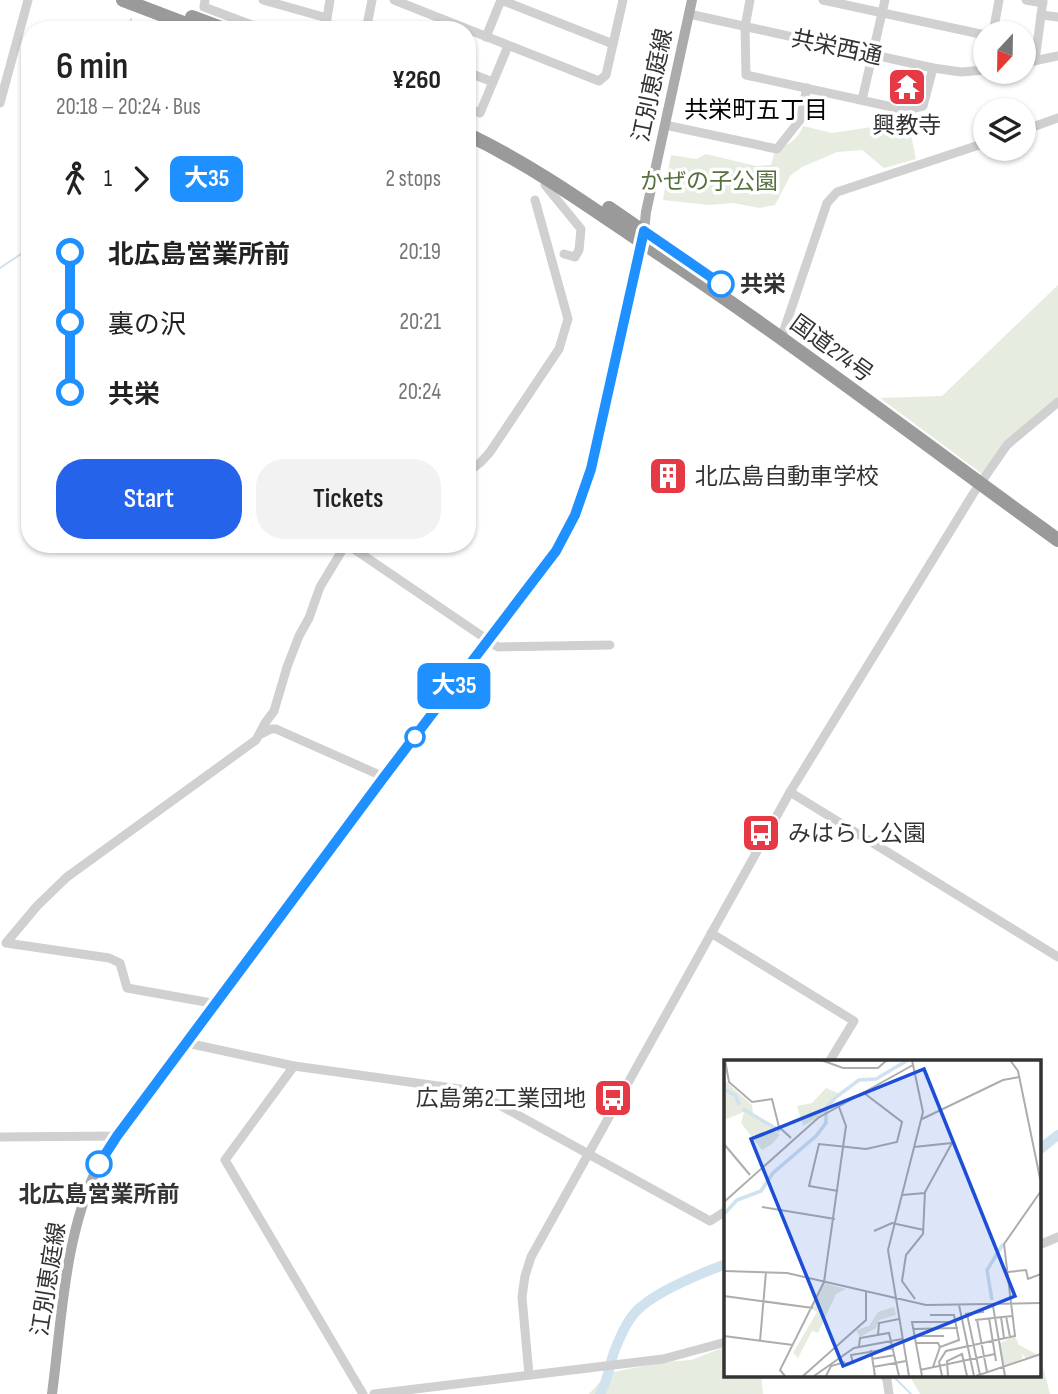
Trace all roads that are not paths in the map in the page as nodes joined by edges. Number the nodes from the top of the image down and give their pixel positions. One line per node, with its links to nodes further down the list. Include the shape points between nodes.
1 (28, 0): 25 (street)
2 (122, 0): 26 (highway)
3 (148, 0): 27 (highway)
4 (205, 0): 28 (street, via 204,7)
5 (263, 0): 19 (street)
6 (330, 0): 24 (street)
7 (372, 0): 30 (street)
8 (394, 0): 31 (street)
9 (501, 0): 37 (street); 38 (street)
10 (610, 0): 17 (street)
11 (692, 0): 21 (main road, 江別恵庭線)
12 (751, 0): 34 (street)
13 (823, 0): 20 (street)
14 (885, 0): 20 (street)
15 (999, 0): 32 (street)
16 (1026, 0): 18 (street)
17 (622, 2): 38 (street)
18 (1043, 2): 22 (street)
19 (293, 4): 24 (street)
20 (882, 13): 35 (street); 41 (street)
21 (689, 14): 34 (street, 共栄西通); 53 (main road, 江別恵庭線)
22 (1041, 15): 23 (street); 40 (street)
23 (1058, 17)
24 (327, 18): 29 (street)
25 (22, 21)
26 (178, 21)
27 (203, 21)
28 (241, 21)
29 (327, 21)
30 (368, 21)
31 (446, 21)
32 (995, 21)
33 (21, 26): 50 (street)
34 (745, 27): 41 (street, 共栄西通); 48 (street, via 747,75)
35 (973, 32)
36 (476, 33): 37 (street)
37 (486, 37): 39 (street)
38 (613, 44): 39 (street, via 606,75 599,81)
39 (508, 46): 47 (street)
40 (1036, 53)
41 (873, 55): 44 (street, 共栄西通); 49 (street)
42 (1058, 56): 43 (street)
43 (1036, 61)
44 (933, 68): 45 (street, 共栄西通); 49 (street, via 923,106 906,110)
45 (973, 71)
46 (476, 75): 47 (street)
47 (493, 82): 51 (street, via 481,113)
48 (807, 88): 49 (street); 53 (street, via 800,120 777,149)
49 (862, 100)
50 (0, 103)
51 (476, 111)
52 (1058, 118): 54 (street)
53 (665, 125): 60 (main road, 江別恵庭線)
54 (1036, 126)
55 (476, 128): 60 (highway, 国道274号, via 548,168)
56 (476, 139): 58 (highway, 国道274号)
57 (973, 146): 62 (street, via 837,192 827,203)
58 (549, 178): 60 (highway, 国道274号); 61 (street, via 545,185 581,229 575,257)
59 (535, 200): 64 (street, via 568,319 559,349)
60 (643, 236): 62 (highway, 国道274号); 70 (main road, 江別恵庭線, via 591,469 575,515 556,551)
61 (564, 254)
62 (783, 335): 65 (highway, 国道274号)
63 (1058, 402): 65 (street, via 1007,445)
64 (476, 467)
65 (982, 479): 66 (highway, 国道274号); 67 (highway, 国道274号); 74 (street)
66 (1058, 529)
67 (1058, 540)
68 (341, 553): 72 (street, via 320,587 274,711)
69 (360, 553): 70 (street)
70 (488, 641): 71 (street, via 498,647); 73 (main road, 江別恵庭線)
71 (610, 645)
72 (259, 735): 73 (street, via 276,729); 77 (street, via 67,877 6,943 109,958 120,963 127,988)
73 (384, 777): 77 (main road, 江別恵庭線)
74 (790, 792): 75 (street); 76 (street)
75 (711, 933): 79 (street, via 854,1021); 83 (street)
76 (1058, 957)
77 (217, 1004): 78 (main road, 江別恵庭線)
78 (187, 1043): 80 (street); 82 (main road, 江別恵庭線)
79 (830, 1060)
80 (294, 1066): 83 (street, via 474,1091); 91 (street, via 225,1160)
81 (0, 1136): 82 (street)
82 (117, 1136): 90 (main road, 江別恵庭線, via 98,1166 77,1223 66,1273)
83 (587, 1154): 84 (street, via 710,1221); 88 (street, via 531,1257 526,1276 522,1297)
84 (724, 1212)
85 (1058, 1237): 86 (street)
86 (1040, 1245)
87 (724, 1343): 88 (street, via 663,1359)
88 (529, 1375): 92 (street)
89 (885, 1376): 93 (street)
90 (52, 1394)
91 (363, 1394)
92 (374, 1394)
93 (890, 1394)

